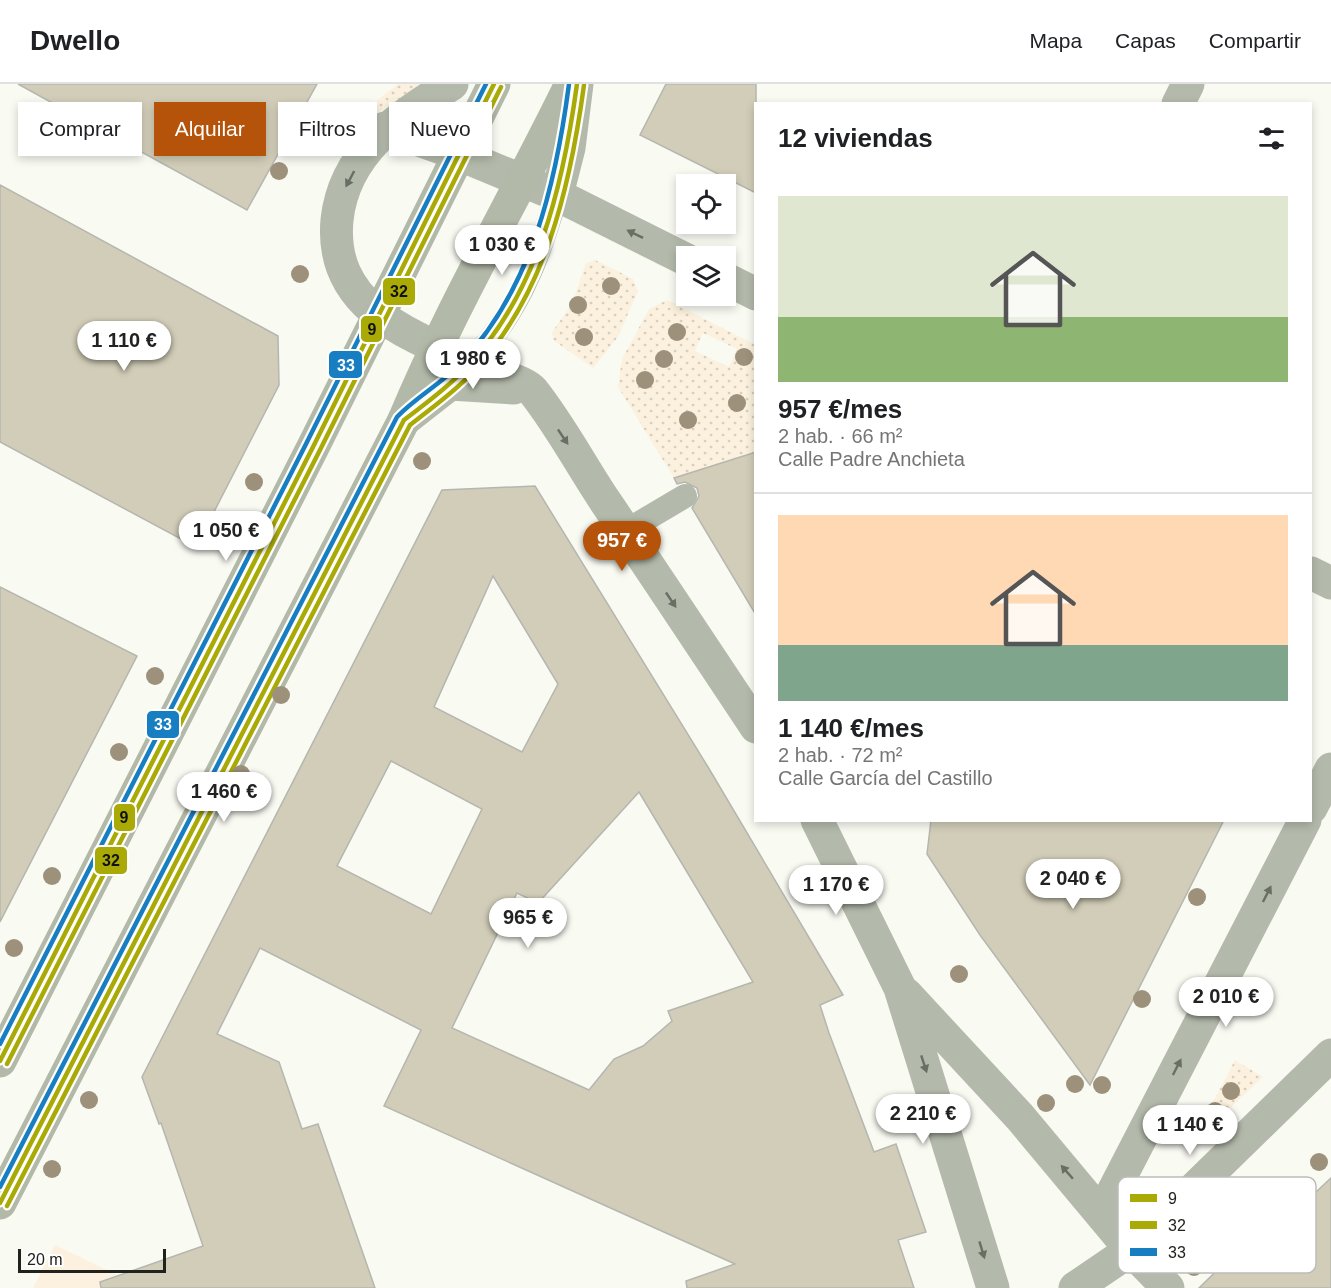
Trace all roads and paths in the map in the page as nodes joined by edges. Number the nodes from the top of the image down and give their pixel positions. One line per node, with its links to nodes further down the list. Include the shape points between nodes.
1 (452, 84): 8 (street)
2 (494, 84): 6 (street)
3 (571, 84): 12 (street)
4 (577, 84): 13 (street, via 569,148)
5 (1188, 84): 7 (street)
6 (485, 102)
7 (1179, 102)
8 (385, 128): 9 (street); 17 (street, one-way to 17, via 348,182 339,205 336,236 346,274 360,298)
9 (389, 129)
10 (457, 156): 17 (street)
11 (463, 156): 12 (street)
12 (524, 181): 13 (street); 18 (street)
13 (557, 195): 14 (street, one-way to 13); 19 (lane, via 529,275 507,314)
14 (676, 254)
15 (736, 284): 16 (street)
16 (754, 293)
17 (378, 316): 18 (street); 32 (street)
18 (435, 347): 19 (street); 20 (street)
19 (462, 373): 20 (street); 22 (street, one-way to 22, via 531,389)
20 (404, 420): 36 (street)
21 (685, 496): 22 (lane)
22 (626, 531): 25 (street, one-way to 25)
23 (1312, 574): 24 (street)
24 (1331, 583)
25 (754, 724)
26 (1331, 769): 27 (street)
27 (1312, 806)
28 (818, 822): 30 (street)
29 (1304, 822): 33 (street, one-way to 29)
30 (900, 988): 37 (street, one-way to 30, via 1020,1117); 41 (street, one-way to 41)
31 (1331, 1055): 34 (street)
32 (0, 1061)
33 (1121, 1177)
34 (1206, 1177)
35 (1118, 1182): 37 (street, one-way to 35)
36 (0, 1203)
37 (1102, 1213): 38 (street)
38 (1118, 1233)
39 (1118, 1259): 42 (street)
40 (1153, 1273): 43 (street)
41 (993, 1288)
42 (1075, 1288)
43 (1168, 1288)

